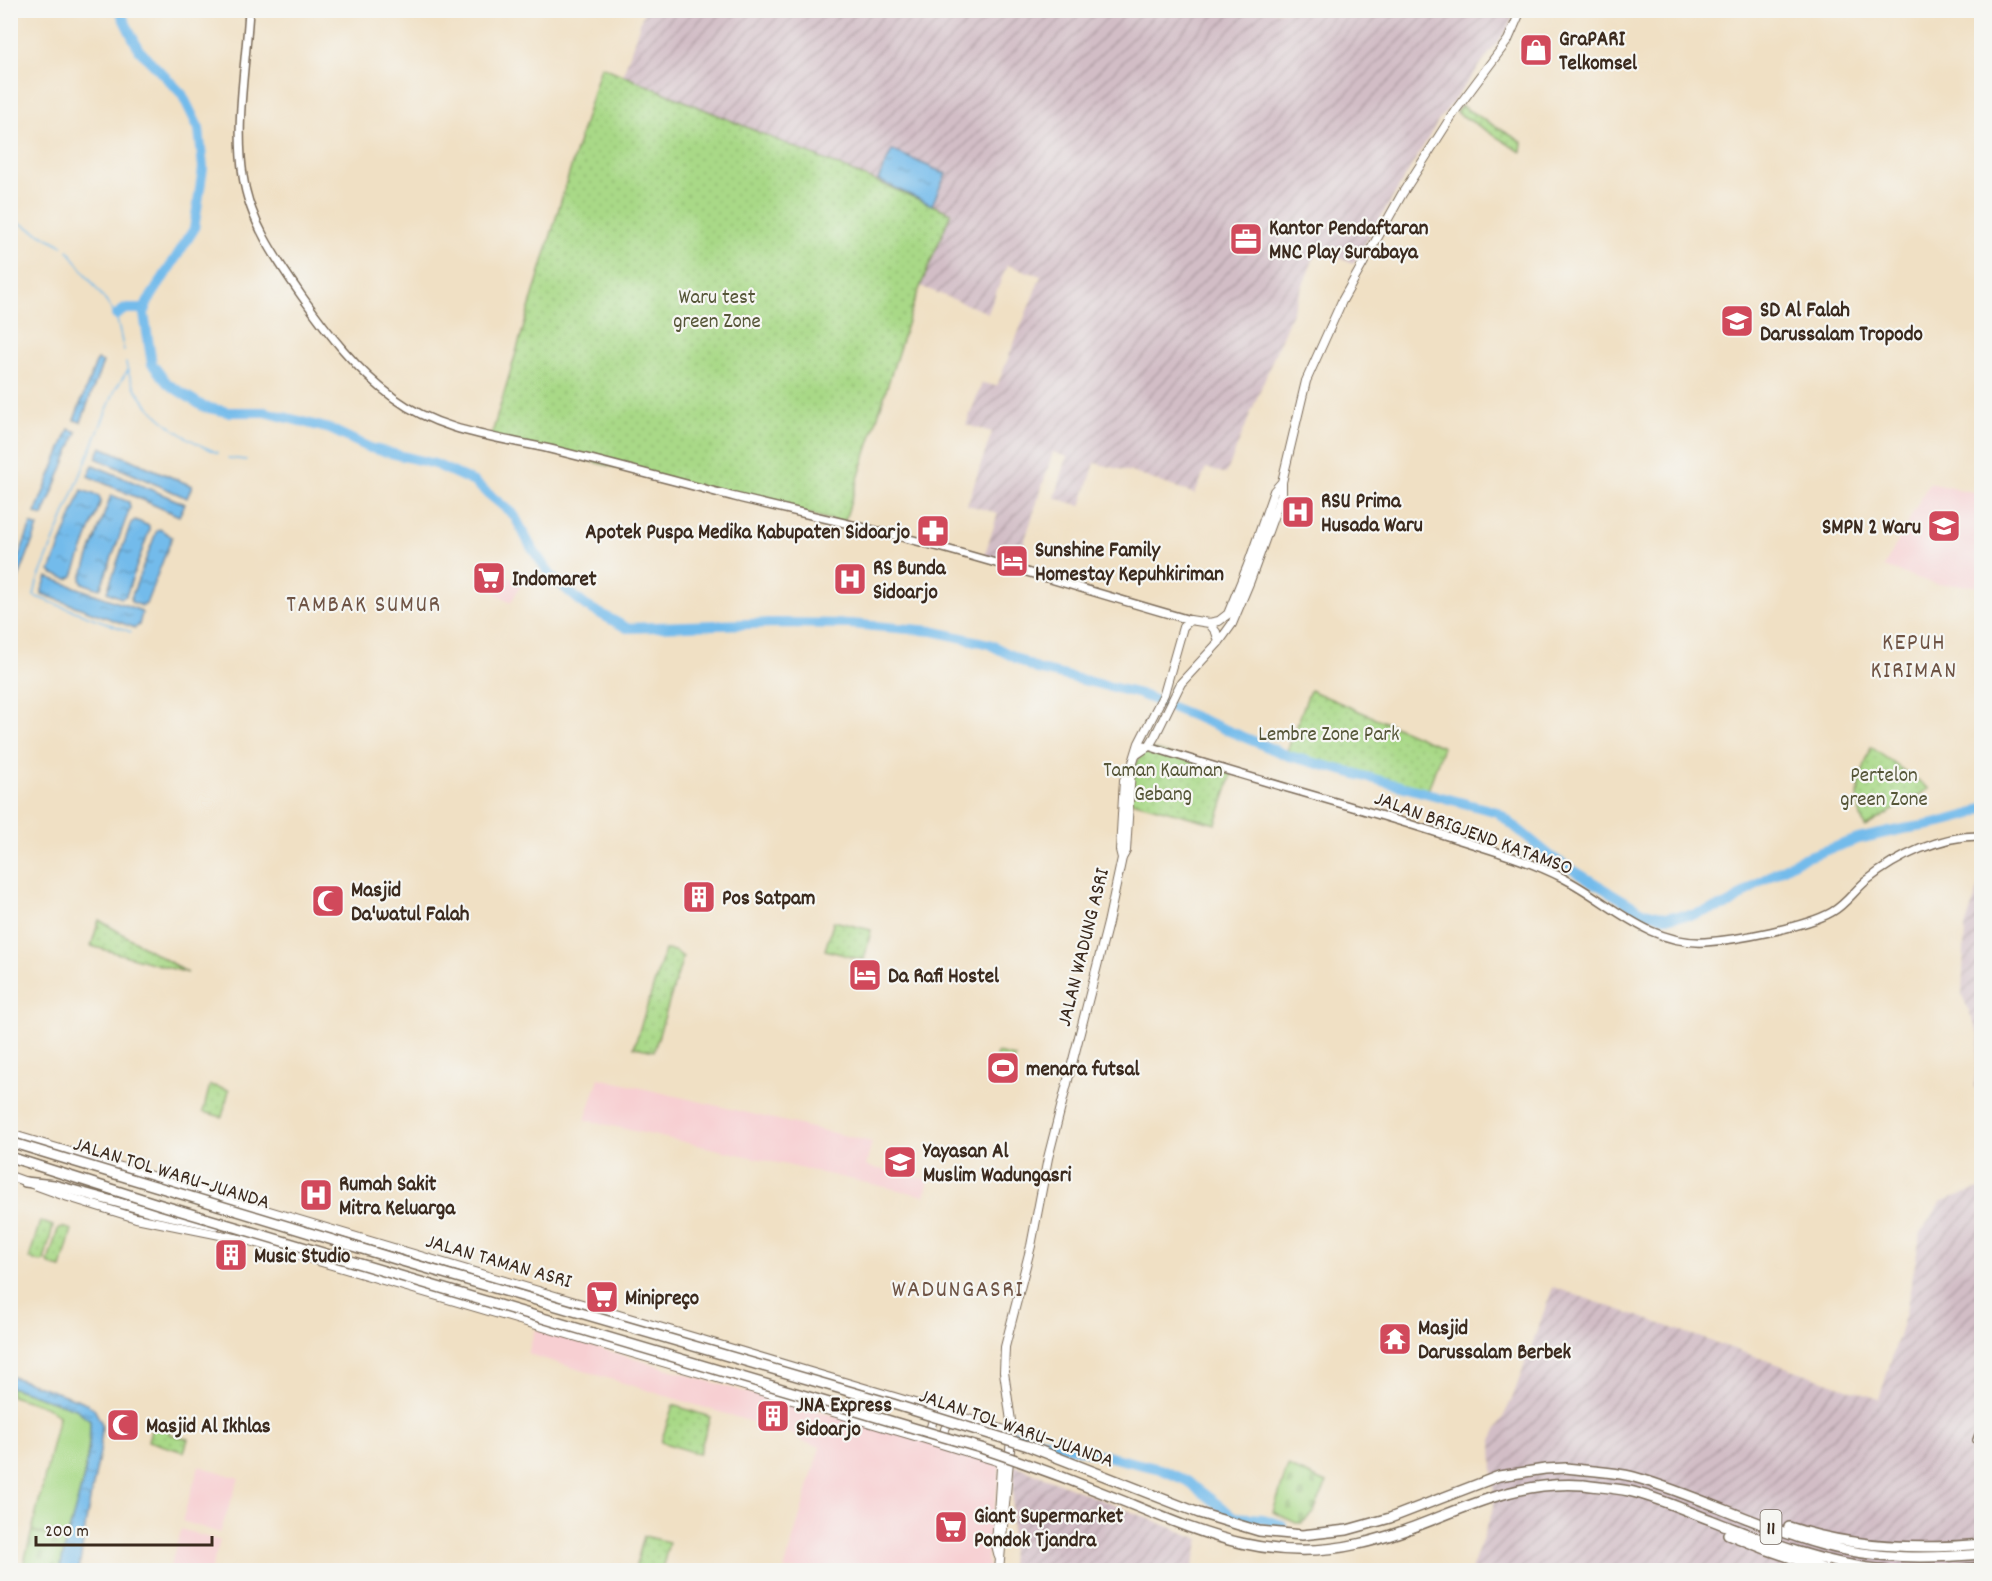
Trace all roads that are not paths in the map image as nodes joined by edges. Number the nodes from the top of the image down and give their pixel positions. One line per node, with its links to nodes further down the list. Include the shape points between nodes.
1 (249, 10): 4 (street, via 241,163 254,216 287,276 330,334 398,401 435,421 465,431 937,546)
2 (1521, 10): 3 (main road, via 1508,40 1455,111 1356,274 1306,381)
3 (1282, 482): 6 (main road, via 1274,491 1228,614); 8 (main road, via 1282,493 1250,581 1232,624)
4 (1178, 616): 5 (street); 7 (street)
5 (1190, 620): 6 (main road); 7 (main road)
6 (1209, 623): 8 (main road)
7 (1183, 627): 9 (main road, JALAN WADUNG ASRI)
8 (1219, 642): 10 (main road)
9 (1169, 677): 10 (main road); 11 (main road, JALAN WADUNG ASRI)
10 (1181, 683): 12 (main road)
11 (1139, 743): 12 (street, JALAN BRIGJEND KATAMSO); 13 (main road, JALAN WADUNG ASRI)
12 (1149, 746): 13 (main road); 14 (street, JALAN BRIGJEND KATAMSO, via 1381,814 1539,868 1582,888 1641,927 1674,940 1707,942 1825,916 1898,859 1947,840)
13 (1137, 754): 27 (main road, JALAN WADUNG ASRI, via 1123,784 1122,858 1108,923 1005,1347 1004,1372)
14 (1982, 836)
15 (10, 1134): 24 (main road, JALAN TAMAN ASRI)
16 (10, 1142): 21 (highway, JALAN TOL WARU–JUANDA / 11, bridge)
17 (10, 1157): 20 (highway, JALAN TOL WARU–JUANDA / 11, bridge)
18 (10, 1176): 19 (main road)
19 (26, 1182): 20 (highway, bridge); 28 (main road, via 146,1221 250,1241)
20 (248, 1231): 23 (highway, JALAN TOL WARU–JUANDA / 11, bridge)
21 (630, 1329): 22 (highway, JALAN TOL WARU–JUANDA / 11, bridge); 23 (highway)
22 (641, 1332): 23 (highway); 33 (highway, JALAN TOL WARU–JUANDA / 11, bridge, via 1028,1446 1208,1516 1270,1533 1302,1535 1347,1530 1390,1518 1499,1476 1545,1469 1631,1476)
23 (631, 1344): 34 (highway, JALAN TOL WARU–JUANDA / 11, bridge, via 981,1448 1211,1535 1261,1547 1308,1550 1356,1545 1501,1493 1540,1485 1583,1485 1629,1491)
24 (935, 1408): 25 (main road, JALAN TAMAN ASRI); 28 (main road)
25 (953, 1414): 27 (main road, JALAN TAMAN ASRI); 30 (main road)
26 (1982, 1428): 29 (street, via 1977,1440)
27 (1012, 1432): 31 (main road, JALAN WADUNG ASRI)
28 (926, 1439): 30 (main road)
29 (1982, 1442)
30 (943, 1444): 32 (main road)
31 (1009, 1448): 32 (main road); 37 (main road)
32 (1000, 1462): 37 (main road, via 996,1545)
33 (1675, 1491): 35 (highway, via 1796,1530 1845,1540 1925,1547); 36 (highway, JALAN TOL WARU–JUANDA / 11, via 1768,1526 1870,1555)
34 (1659, 1500): 40 (highway, via 1729,1534); 41 (highway, JALAN TOL WARU–JUANDA / 11, via 1807,1556)
35 (1982, 1544)
36 (1982, 1554)
37 (999, 1557): 39 (main road)
38 (1982, 1567): 42 (highway)
39 (999, 1570)
40 (1827, 1570)
41 (1887, 1570)
42 (1957, 1570)

